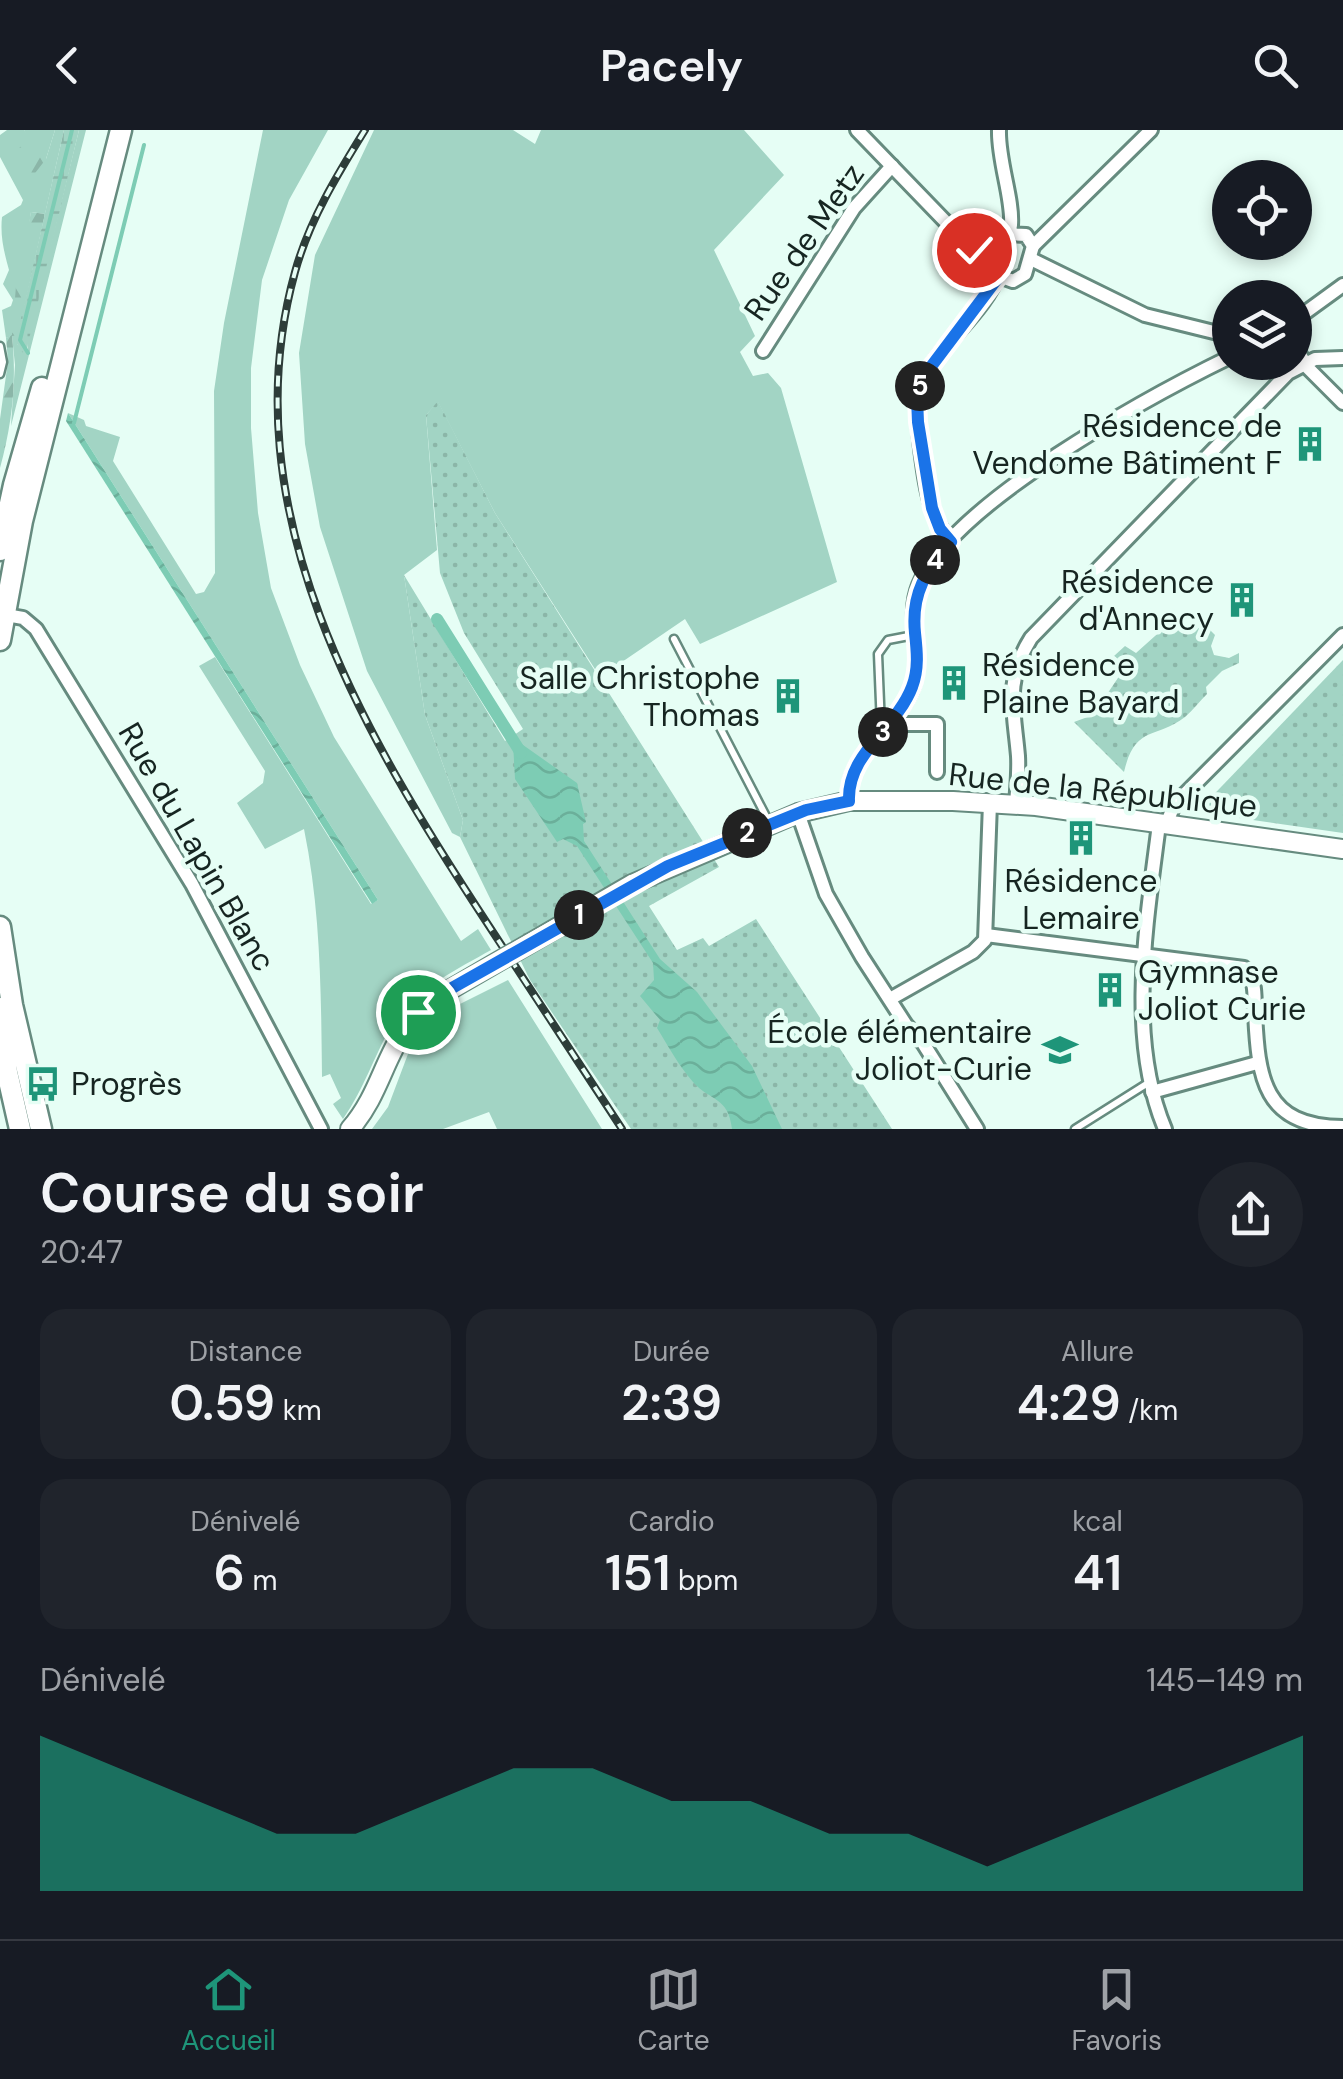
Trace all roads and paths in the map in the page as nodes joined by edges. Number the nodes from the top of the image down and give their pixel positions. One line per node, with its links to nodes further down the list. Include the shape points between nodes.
1 (107, 130): 24 (main road)
2 (121, 130): 25 (main road)
3 (857, 130): 6 (street)
4 (999, 130): 7 (street, via 1010,220)
5 (1152, 130): 9 (street)
6 (892, 166): 8 (street); 15 (street, Rue de Metz, via 854,208)
7 (1006, 238): 8 (street, via 983,246); 9 (street, via 1023,234); 10 (street)
8 (964, 241): 10 (street)
9 (1032, 252): 10 (street, via 1019,279 1008,280); 13 (street, via 1136,312)
10 (998, 270): 23 (street, via 924,376 917,398 932,508)
11 (1343, 285): 12 (street)
12 (1312, 308)
13 (1212, 332)
14 (0, 346): 20 (lane)
15 (763, 351)
16 (1343, 358): 17 (street)
17 (1312, 361)
18 (1212, 366): 23 (street, via 1048,462)
19 (1312, 371): 22 (street)
20 (0, 374)
21 (1283, 380): 34 (street, via 1031,638 1011,698)
22 (1343, 404)
23 (951, 542): 26 (street, via 920,584)
24 (0, 550)
25 (2, 615): 29 (main road); 50 (street, Rue du Lapin Blanc, via 36,629 192,884)
26 (915, 634): 30 (street, via 915,681); 30 (lane, via 892,638 880,650)
27 (1343, 635): 37 (street, via 1176,802)
28 (674, 639): 36 (lane)
29 (0, 640)
30 (885, 729): 31 (street, via 936,724); 32 (street, via 852,772)
31 (937, 772)
32 (849, 801): 33 (street, Rue de la République); 35 (street, Rue de la République)
33 (990, 803): 34 (street, Rue de la République); 40 (street)
34 (1016, 804): 37 (street, Rue de la République)
35 (798, 813): 36 (street, Rue de la République); 42 (street, via 826,894)
36 (770, 824): 51 (street, Rue de la République, bridge, via 632,884 438,996 402,1031)
37 (1163, 824): 38 (street, Rue de la République); 41 (street)
38 (1343, 849)
39 (0, 927): 49 (main road)
40 (986, 935): 41 (street); 42 (street, via 973,952)
41 (1144, 954): 44 (street, via 1246,969 1254,982); 45 (street)
42 (890, 999): 52 (street)
43 (0, 1008): 48 (main road)
44 (1257, 1063): 45 (street); 46 (street, via 1269,1094)
45 (1150, 1087): 53 (lane); 54 (street)
46 (1293, 1116): 47 (street); 55 (street)
47 (1343, 1127)
48 (20, 1129)
49 (41, 1129)
50 (322, 1129)
51 (350, 1129)
52 (977, 1129)
53 (1075, 1129)
54 (1164, 1129)
55 (1285, 1129)

